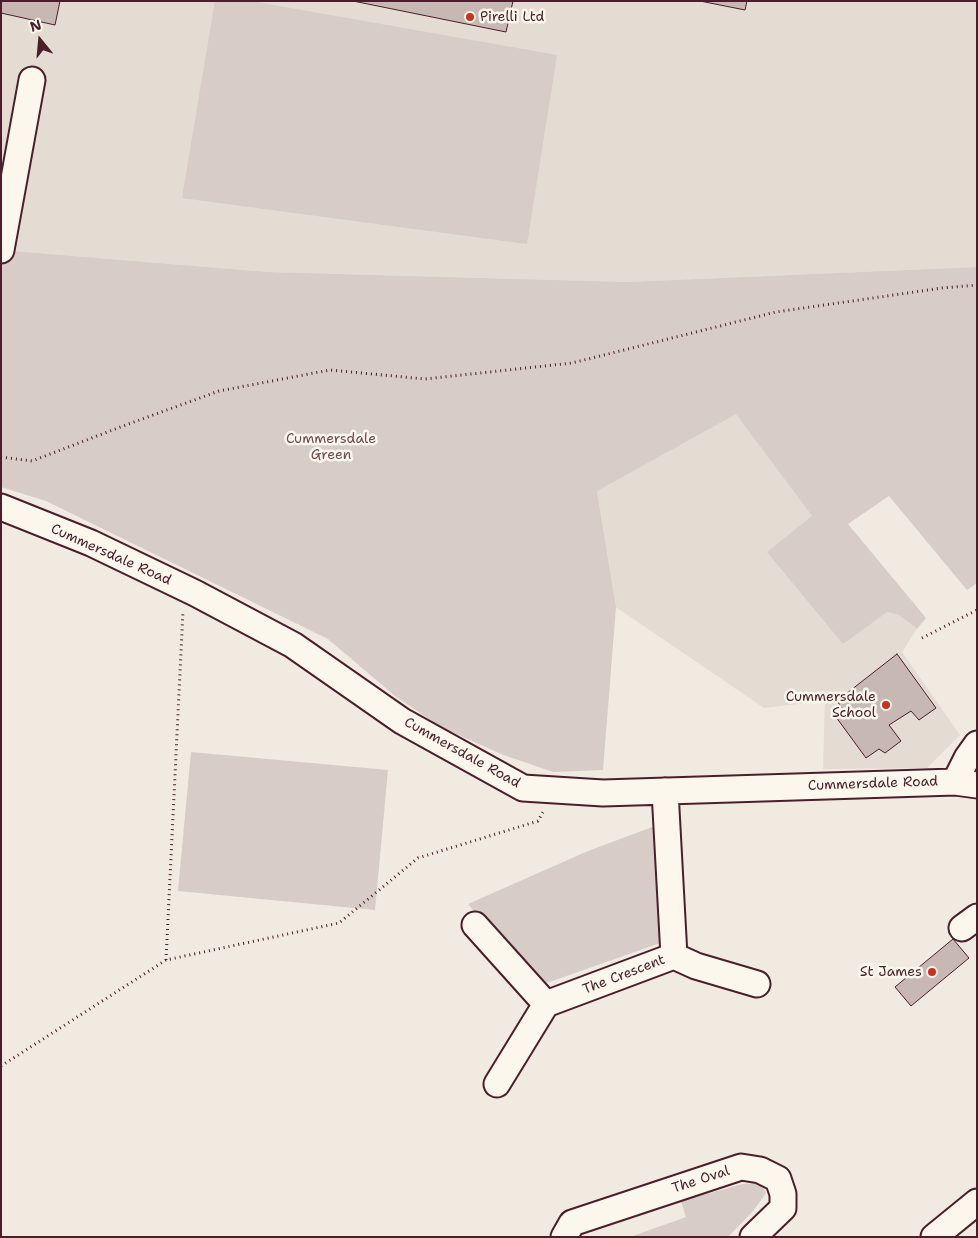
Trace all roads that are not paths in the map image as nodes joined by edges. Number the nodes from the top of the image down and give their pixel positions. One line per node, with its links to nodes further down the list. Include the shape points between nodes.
1 (32, 80): 2 (street)
2 (1, 250)
3 (1, 508): 6 (street, Cummersdale Road, via 90,543 292,645 402,721 523,788 603,793)
4 (977, 744): 5 (street, via 967,758)
5 (966, 783): 6 (street, Cummersdale Road)
6 (665, 790): 8 (street, The Crescent)
7 (475, 925): 10 (street)
8 (674, 956): 9 (street); 10 (street, The Crescent)
9 (757, 984)
10 (546, 1004): 11 (street)
11 (497, 1084)
12 (977, 1202): 15 (street)
13 (564, 1237): 14 (street, The Oval, via 572,1224 741,1167 760,1170 778,1179 783,1194 783,1208)
14 (753, 1237)
15 (934, 1237)

